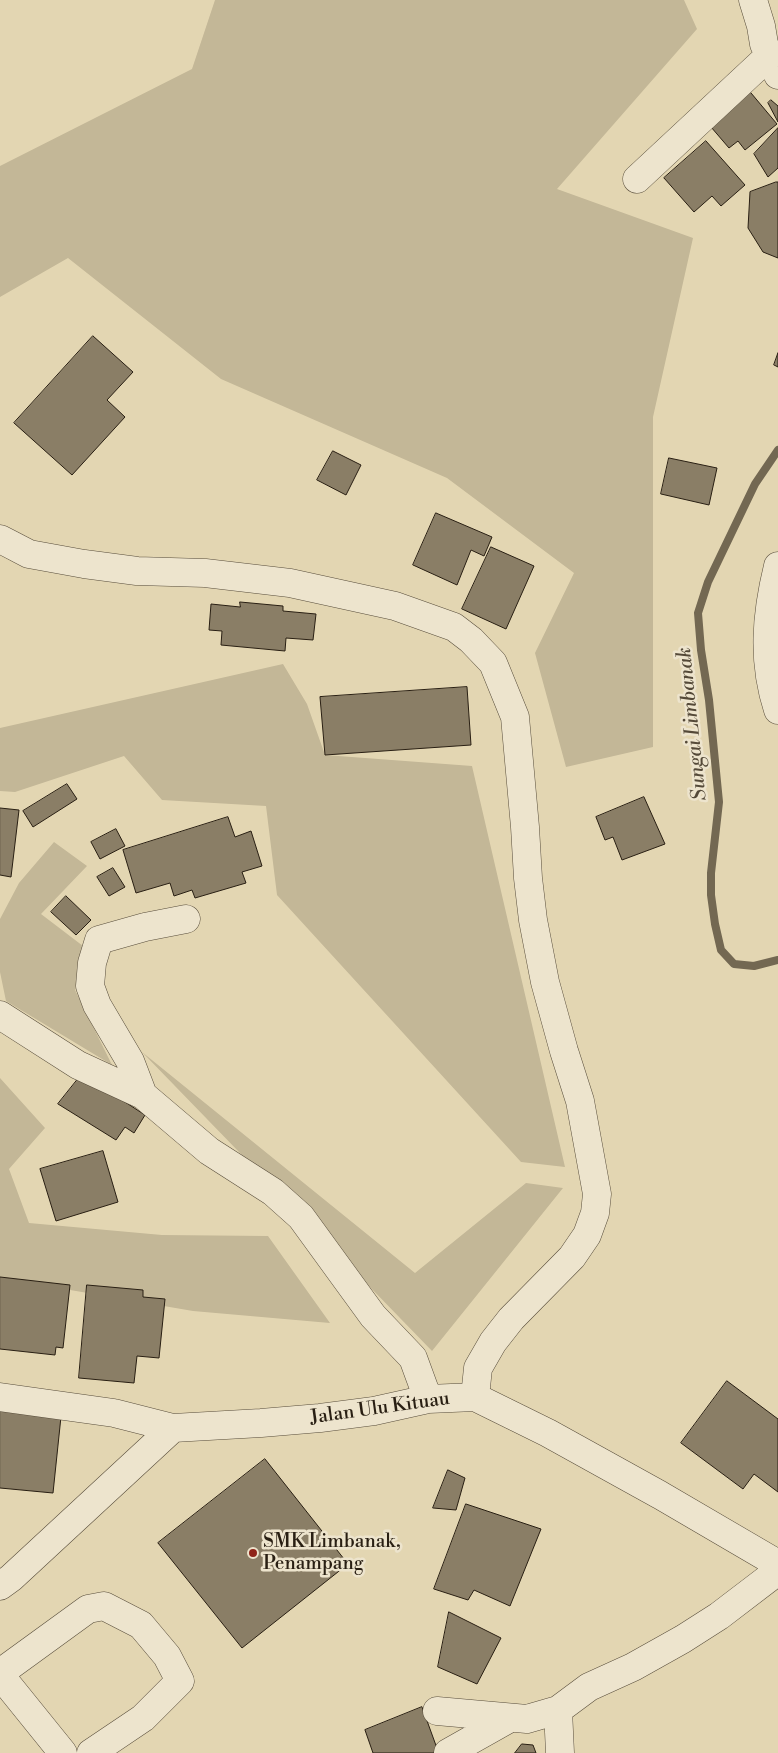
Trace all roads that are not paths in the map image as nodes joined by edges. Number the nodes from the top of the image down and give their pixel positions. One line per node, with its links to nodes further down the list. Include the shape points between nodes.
1 (753, 0): 2 (street, via 764,44)
2 (774, 65): 3 (street)
3 (637, 180)
4 (0, 540): 11 (street, via 29,554 84,564 290,583 395,606 454,627 493,663 516,717 534,920 545,982 580,1101 597,1194 595,1213 587,1235 572,1257 511,1319 494,1342 478,1368)
5 (778, 566): 6 (street, via 770,600 767,653)
6 (778, 710)
7 (186, 919): 9 (street, via 98,940 92,963 90,986 97,1005 130,1060)
8 (0, 1015): 9 (street, via 78,1065)
9 (143, 1095): 12 (street, via 209,1151 273,1192 301,1217 374,1316 414,1358)
10 (0, 1397): 13 (street, Jalan Ulu Kituau, via 114,1413)
11 (475, 1397): 12 (street, Jalan Ulu Kituau); 14 (street, Jalan Ulu Kituau, via 548,1433)
12 (428, 1399): 13 (street, Jalan Ulu Kituau, via 320,1418)
13 (173, 1428): 16 (street)
14 (778, 1564)
15 (778, 1571): 18 (street, via 683,1639 589,1687)
16 (0, 1586)
17 (0, 1674): 21 (street); 22 (street, via 88,1608 104,1606 141,1624 167,1656 180,1681 143,1718)
18 (558, 1710): 20 (street, via 527,1719); 24 (street)
19 (437, 1711): 20 (street)
20 (510, 1718): 23 (street)
21 (63, 1753)
22 (91, 1753)
23 (448, 1753)
24 (560, 1753)

